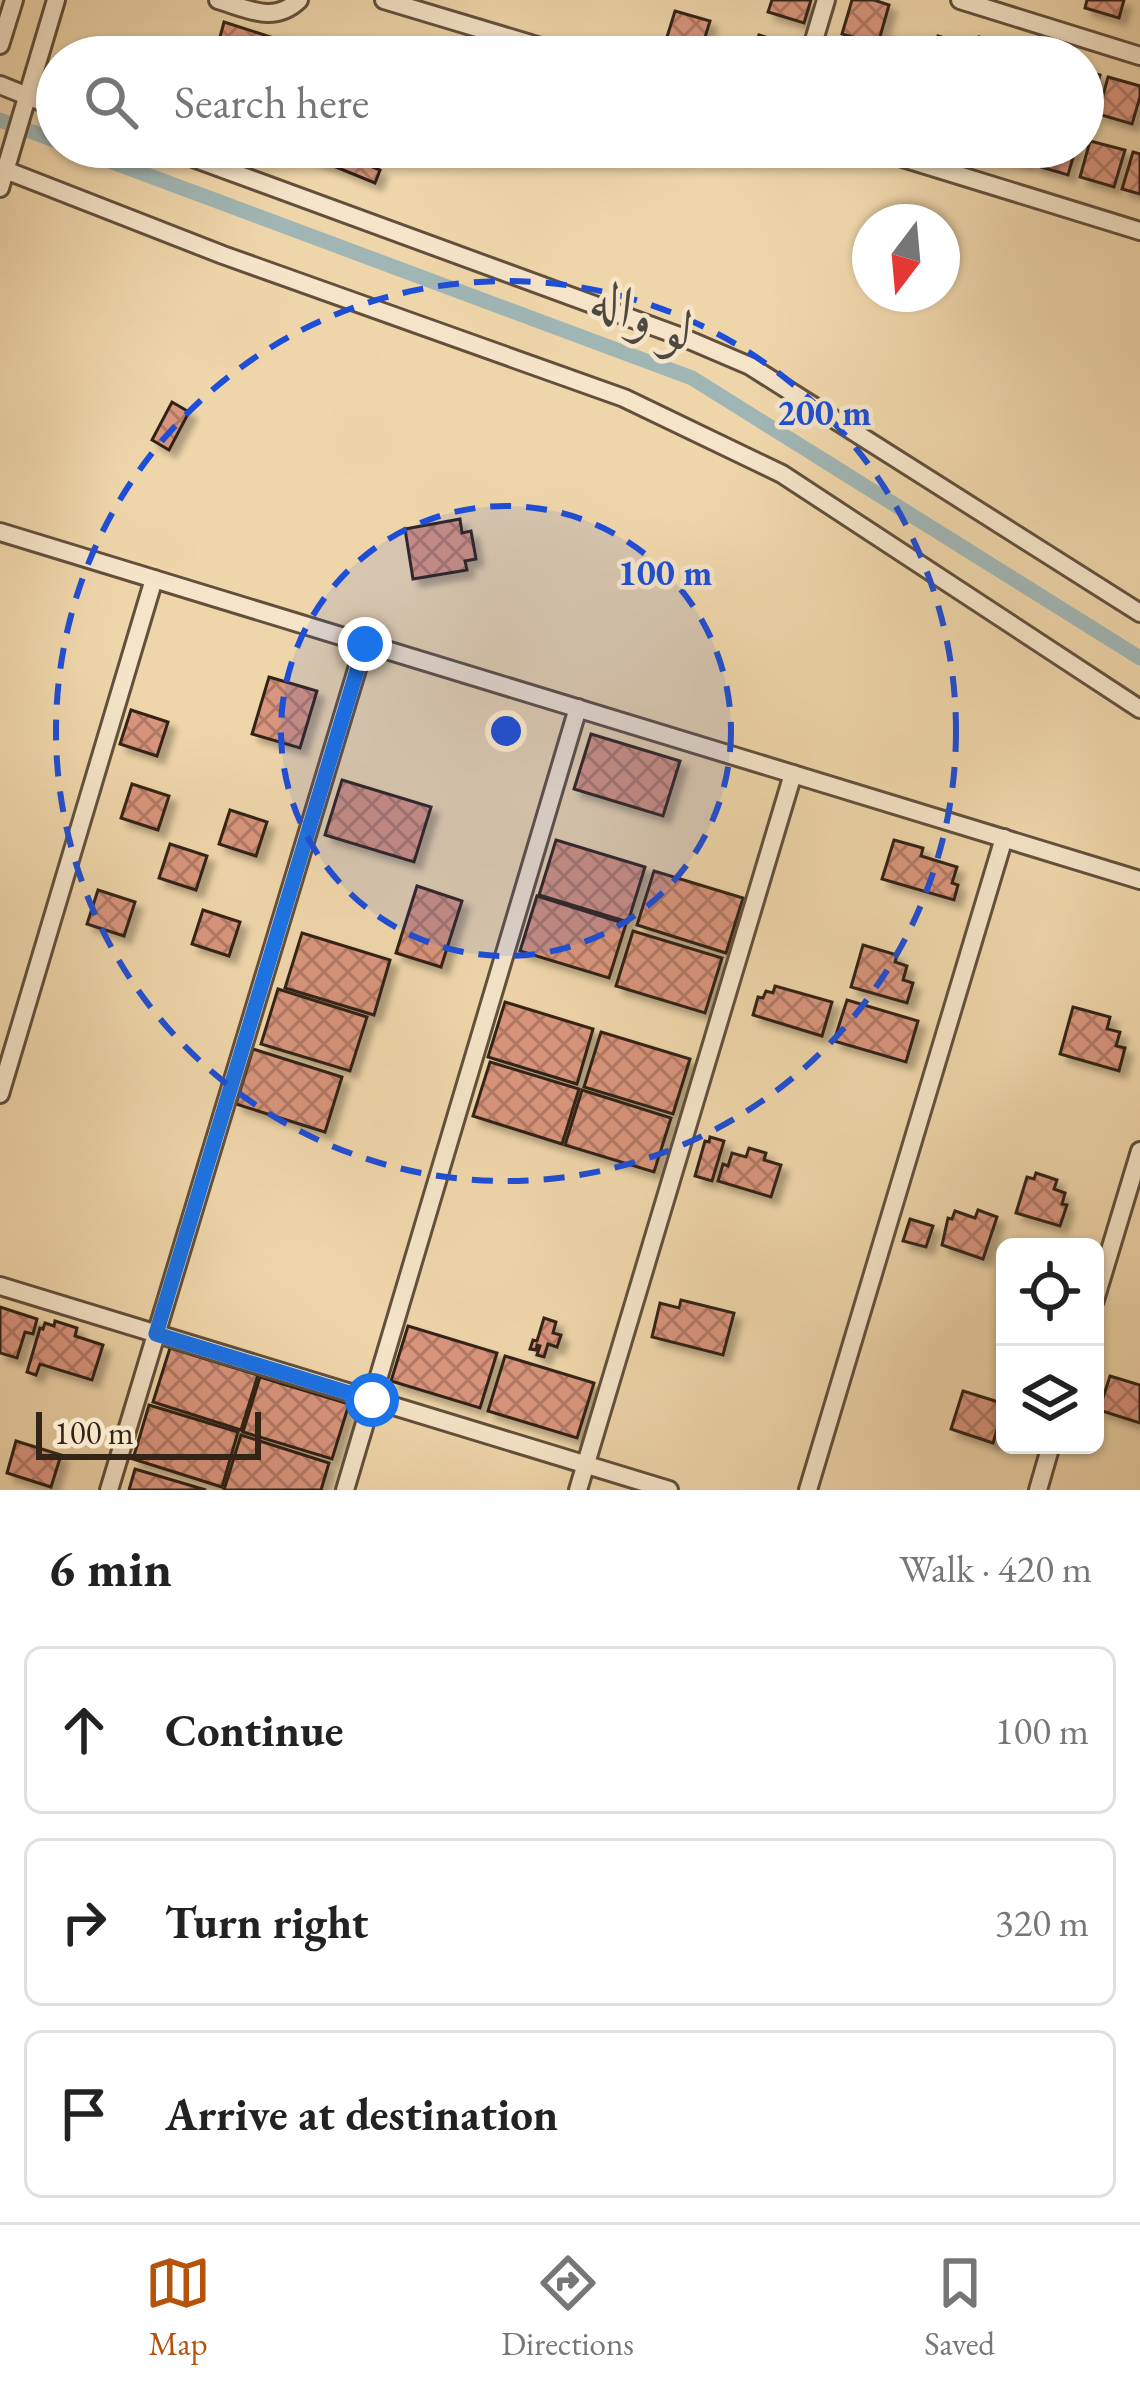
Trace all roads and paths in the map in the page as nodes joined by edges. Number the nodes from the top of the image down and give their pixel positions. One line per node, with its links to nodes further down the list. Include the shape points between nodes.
1 (14, 0): 12 (street)
2 (56, 0): 8 (street)
3 (218, 0): 4 (street, via 277,14)
4 (299, 0)
5 (384, 0): 9 (street)
6 (826, 0): 10 (street)
7 (960, 0): 11 (street)
8 (45, 36)
9 (504, 36)
10 (815, 36)
11 (1076, 36)
12 (0, 45)
13 (1104, 45): 14 (street)
14 (1140, 56)
15 (36, 66): 17 (street)
16 (0, 85): 17 (street)
17 (25, 103): 18 (street); 19 (street)
18 (36, 105)
19 (5, 165): 22 (street); 29 (street, via 223,255 624,398 782,473)
20 (221, 168): 26 (street, via 750,366)
21 (935, 168): 23 (street)
22 (0, 188)
23 (1140, 231)
24 (0, 532): 25 (street)
25 (154, 579): 27 (street); 33 (street)
26 (1140, 614)
27 (365, 644): 28 (street); 37 (street)
28 (578, 708): 30 (street); 38 (street)
29 (1140, 709)
30 (793, 774): 31 (street); 40 (street)
31 (1004, 838): 32 (street); 45 (street)
32 (1140, 880)
33 (0, 1094)
34 (1140, 1151): 35 (street)
35 (1104, 1270)
36 (0, 1286): 37 (street)
37 (156, 1334): 38 (street); 41 (street)
38 (372, 1400): 40 (street); 42 (street)
39 (1048, 1454): 46 (street)
40 (586, 1465): 43 (street); 44 (street)
41 (109, 1490)
42 (345, 1490)
43 (578, 1490)
44 (669, 1490)
45 (808, 1490)
46 (1038, 1490)

